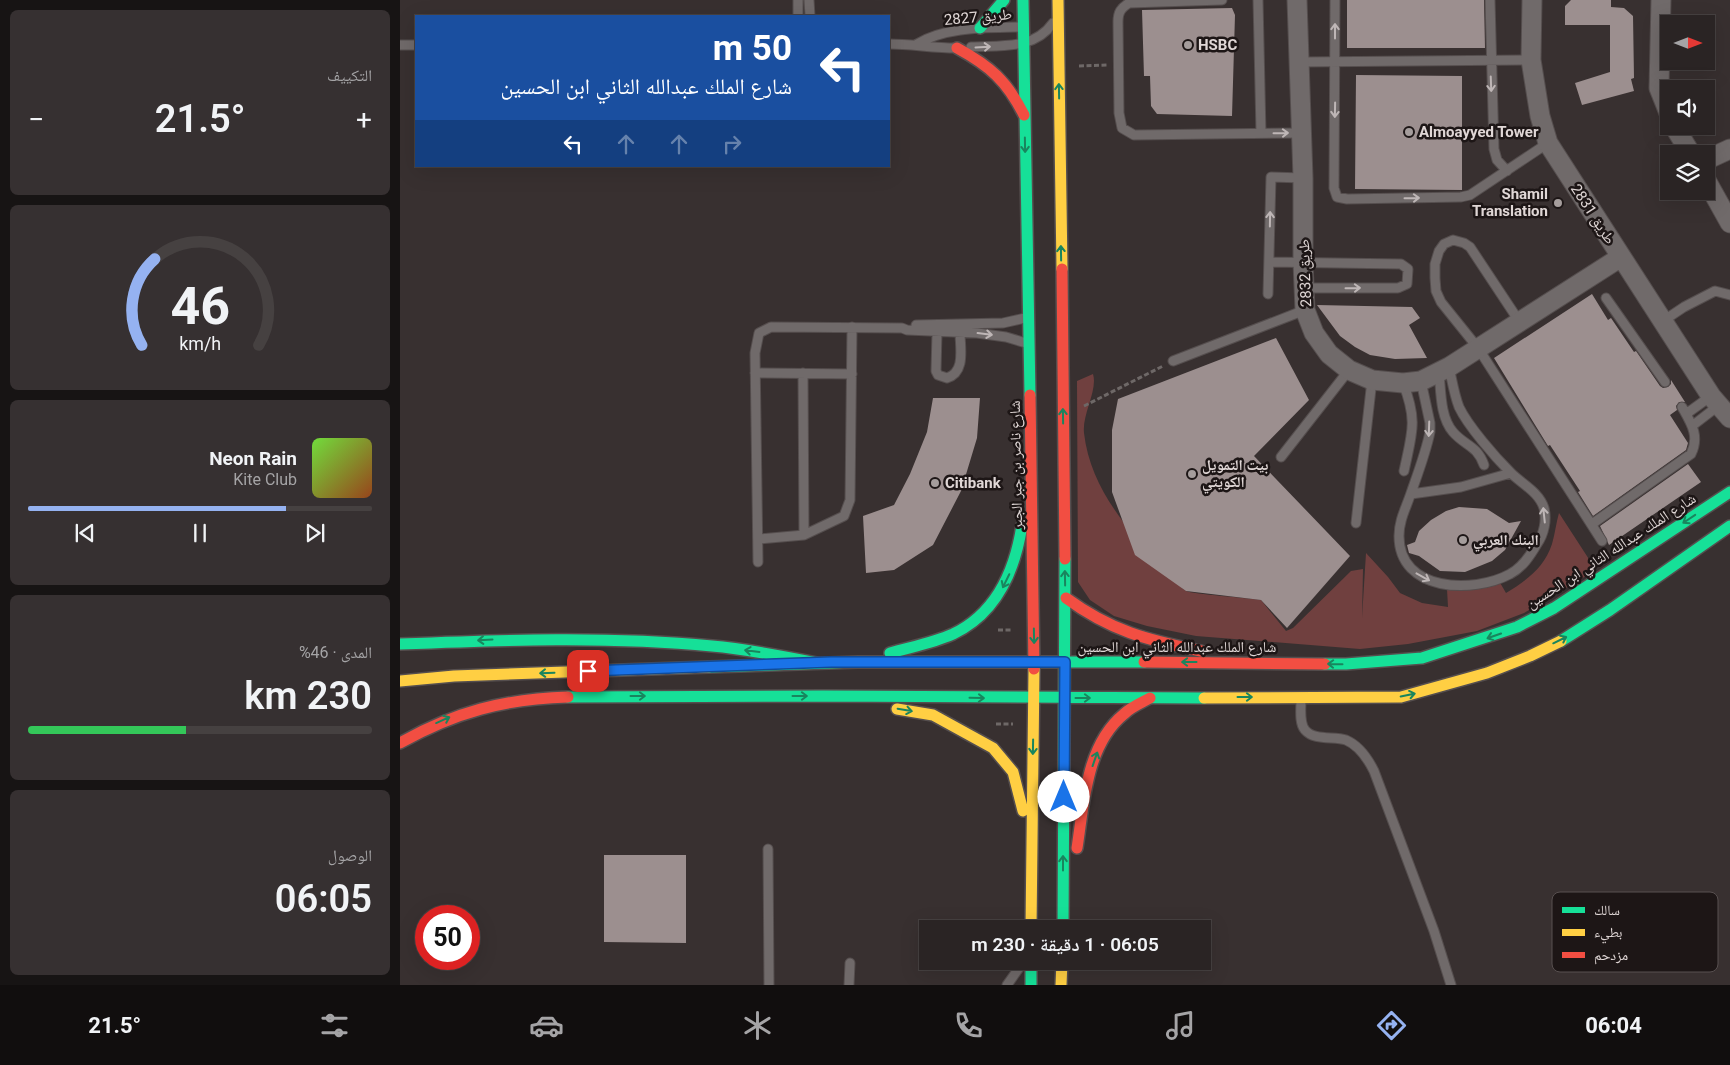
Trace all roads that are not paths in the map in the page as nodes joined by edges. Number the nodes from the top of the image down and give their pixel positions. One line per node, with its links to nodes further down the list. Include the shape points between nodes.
1 (798, 0): 13 (lane)
2 (809, 0): 14 (lane)
3 (1004, 0): 16 (main road)
4 (1023, 0): 15 (main road, شارع ناصر بن جبر الجبر)
5 (1222, 0): 31 (lane, via 1129,3 1122,7 1118,14 1122,128 1134,136)
6 (1258, 0): 31 (lane)
7 (1298, 0): 28 (street, طريق 2832)
8 (1335, 0): 27 (lane, one-way to 8)
9 (1490, 0): 25 (lane)
10 (1532, 0): 26 (street, طريق 2831)
11 (1661, 0): 29 (street)
12 (1058, 5): 17 (lane, طريق 2827, via 1049,28); 24 (main road)
13 (798, 15)
14 (810, 15)
15 (1023, 27): 16 (lane, طريق 2827); 17 (lane, طريق 2827); 20 (main road, شارع ناصر بن جبر الجبر)
16 (980, 28): 19 (lane, طريق 2827, via 938,34)
17 (1042, 35): 20 (lane, طريق 2827); 24 (lane)
18 (890, 44): 19 (lane, طريق 2827)
19 (917, 44): 23 (lane, طريق 2827)
20 (1023, 44): 23 (lane, طريق 2827, one-way to 20); 30 (main road, شارع ناصر بن جبر الجبر)
21 (400, 45): 22 (lane)
22 (415, 45)
23 (957, 48): 30 (main road, via 987,64 1003,80)
24 (1059, 58): 83 (main road, one-way to 24)
25 (1490, 60): 26 (lane); 27 (lane); 36 (lane, one-way to 36, via 1494,149 1497,160)
26 (1531, 60): 33 (street, طريق 2831)
27 (1335, 61): 28 (lane); 36 (lane, one-way to 36, via 1334,188 1338,197 1461,197 1478,191)
28 (1300, 62): 32 (street, طريق 2832)
29 (1660, 90)
30 (1024, 116): 48 (main road, شارع ناصر بن جبر الجبر, one-way to 48)
31 (1261, 133): 32 (lane, one-way to 32)
32 (1300, 133): 37 (street, طريق 2832)
33 (1548, 143): 36 (lane); 40 (street, طريق 2831)
34 (1730, 149): 35 (street)
35 (1715, 156)
36 (1507, 171)
37 (1303, 178): 41 (lane, one-way to 37, via 1271,177); 42 (street, طريق 2832)
38 (1715, 196): 39 (street)
39 (1730, 223)
40 (1621, 257): 49 (street); 50 (street, طريق 2831)
41 (1270, 262): 42 (lane); 44 (lane)
42 (1303, 262): 43 (street, طريق 2832); 43 (lane, one-way to 42, via 1398,288 1407,284 1409,275 1400,264)
43 (1304, 288): 47 (street, طريق 2832)
44 (1268, 294)
45 (1730, 295): 50 (lane, via 1716,291)
46 (1606, 298): 65 (lane)
47 (1305, 310): 57 (lane); 59 (street, طريق 2832, via 1314,334 1329,354)
48 (1028, 317): 52 (lane, via 1003,323 907,325); 55 (main road, شارع ناصر بن جبر الجبر)
49 (1519, 321): 56 (street); 56 (lane, via 1470,248 1454,240 1444,244 1435,264 1436,291)
50 (1662, 321): 66 (street, طريق 2831)
51 (852, 327): 52 (lane); 61 (lane, via 771,327 758,333); 62 (lane)
52 (902, 328): 53 (lane)
53 (937, 332): 54 (lane); 54 (lane, via 936,372 947,378 960,366)
54 (960, 332): 55 (lane, one-way to 55, via 1006,337)
55 (1029, 344): 69 (main road, شارع ناصر بن جبر الجبر)
56 (1478, 348): 58 (street); 77 (lane)
57 (1173, 361)
58 (1444, 369): 64 (street); 71 (lane, via 1448,424 1478,452); 73 (lane, via 1463,414)
59 (1349, 370): 63 (street, طريق 2832); 70 (lane)
60 (803, 372): 61 (lane); 62 (lane); 79 (lane)
61 (755, 373): 80 (lane)
62 (852, 374): 79 (lane, via 850,500 844,516)
63 (1372, 380): 64 (street, طريق 2832); 76 (lane)
64 (1412, 382): 72 (lane, via 1413,418); 75 (lane, one-way to 75, via 1430,423 1430,432)
65 (1664, 382)
66 (1720, 407): 67 (lane); 67 (lane, via 1684,411); 68 (street, طريق 2831)
67 (1692, 426): 77 (lane, via 1696,440 1691,454)
68 (1730, 434)
69 (1031, 448): 85 (main road, one-way to 85, via 1020,541 1008,581 991,607 978,620 953,634); 86 (main road, شارع ناصر بن جبر الجبر, one-way to 86)
70 (1281, 458)
71 (1484, 465)
72 (1404, 471)
73 (1511, 473): 75 (lane, via 1461,487); 75 (lane, one-way to 73, via 1400,522 1399,536 1400,551 1407,563 1416,573 1444,585 1490,583 1511,574 1529,558 1541,538 1545,523 1544,507 1536,494)
74 (1729, 490): 88 (main road, شارع الملك عبدالله الثاني ابن الحسين, one-way to 88, via 1554,608 1510,630 1422,658 1346,664)
75 (1411, 494)
76 (1356, 523)
77 (1592, 524): 81 (lane)
78 (1730, 526): 92 (main road, one-way to 78, via 1400,697 1454,684 1530,655 1568,636)
79 (804, 535): 80 (lane)
80 (758, 539): 82 (lane)
81 (1602, 541)
82 (758, 562)
83 (1066, 598): 87 (main road); 88 (main road, via 1097,620 1131,636)
84 (400, 644): 89 (main road, one-way to 84, via 739,649 608,639)
85 (858, 662): 86 (main road, شارع الملك عبدالله الثاني ابن الحسين); 89 (main road, شارع الملك عبدالله الثاني ابن الحسين)
86 (1034, 662): 87 (main road, شارع الملك عبدالله الثاني ابن الحسين); 93 (main road, شارع ناصر بن جبر الجبر)
87 (1065, 662): 88 (main road, شارع الملك عبدالله الثاني ابن الحسين, one-way to 87); 94 (main road)
88 (1255, 662)
89 (817, 663): 90 (main road, شارع الملك عبدالله الثاني ابن الحسين, one-way to 90, via 454,676)
90 (400, 681)
91 (823, 696): 93 (main road, one-way to 93); 96 (main road, one-way to 91, via 449,718 518,700 590,696); 98 (main road, one-way to 98, via 933,715 994,748 1013,772)
92 (1301, 697): 95 (main road, one-way to 92); 111 (lane, via 1301,720 1306,731 1314,736 1347,741 1362,752 1374,771 1434,930)
93 (1034, 698): 94 (main road); 98 (main road, شارع ناصر بن جبر الجبر, one-way to 98)
94 (1065, 698): 95 (main road, one-way to 95); 100 (main road, one-way to 94)
95 (1150, 698): 101 (main road, one-way to 95, via 1084,797 1100,745 1108,730 1124,714)
96 (400, 743)
97 (768, 849): 106 (lane)
98 (1031, 859): 99 (main road, شارع ناصر بن جبر الجبر)
99 (1031, 920)
100 (1063, 920)
101 (1064, 920)
102 (850, 963): 107 (lane)
103 (1018, 970): 108 (lane)
104 (1032, 970): 109 (main road)
105 (1062, 970): 110 (main road)
106 (770, 985)
107 (849, 985)
108 (1007, 985)
109 (1031, 985)
110 (1062, 985)
111 (1451, 985)

